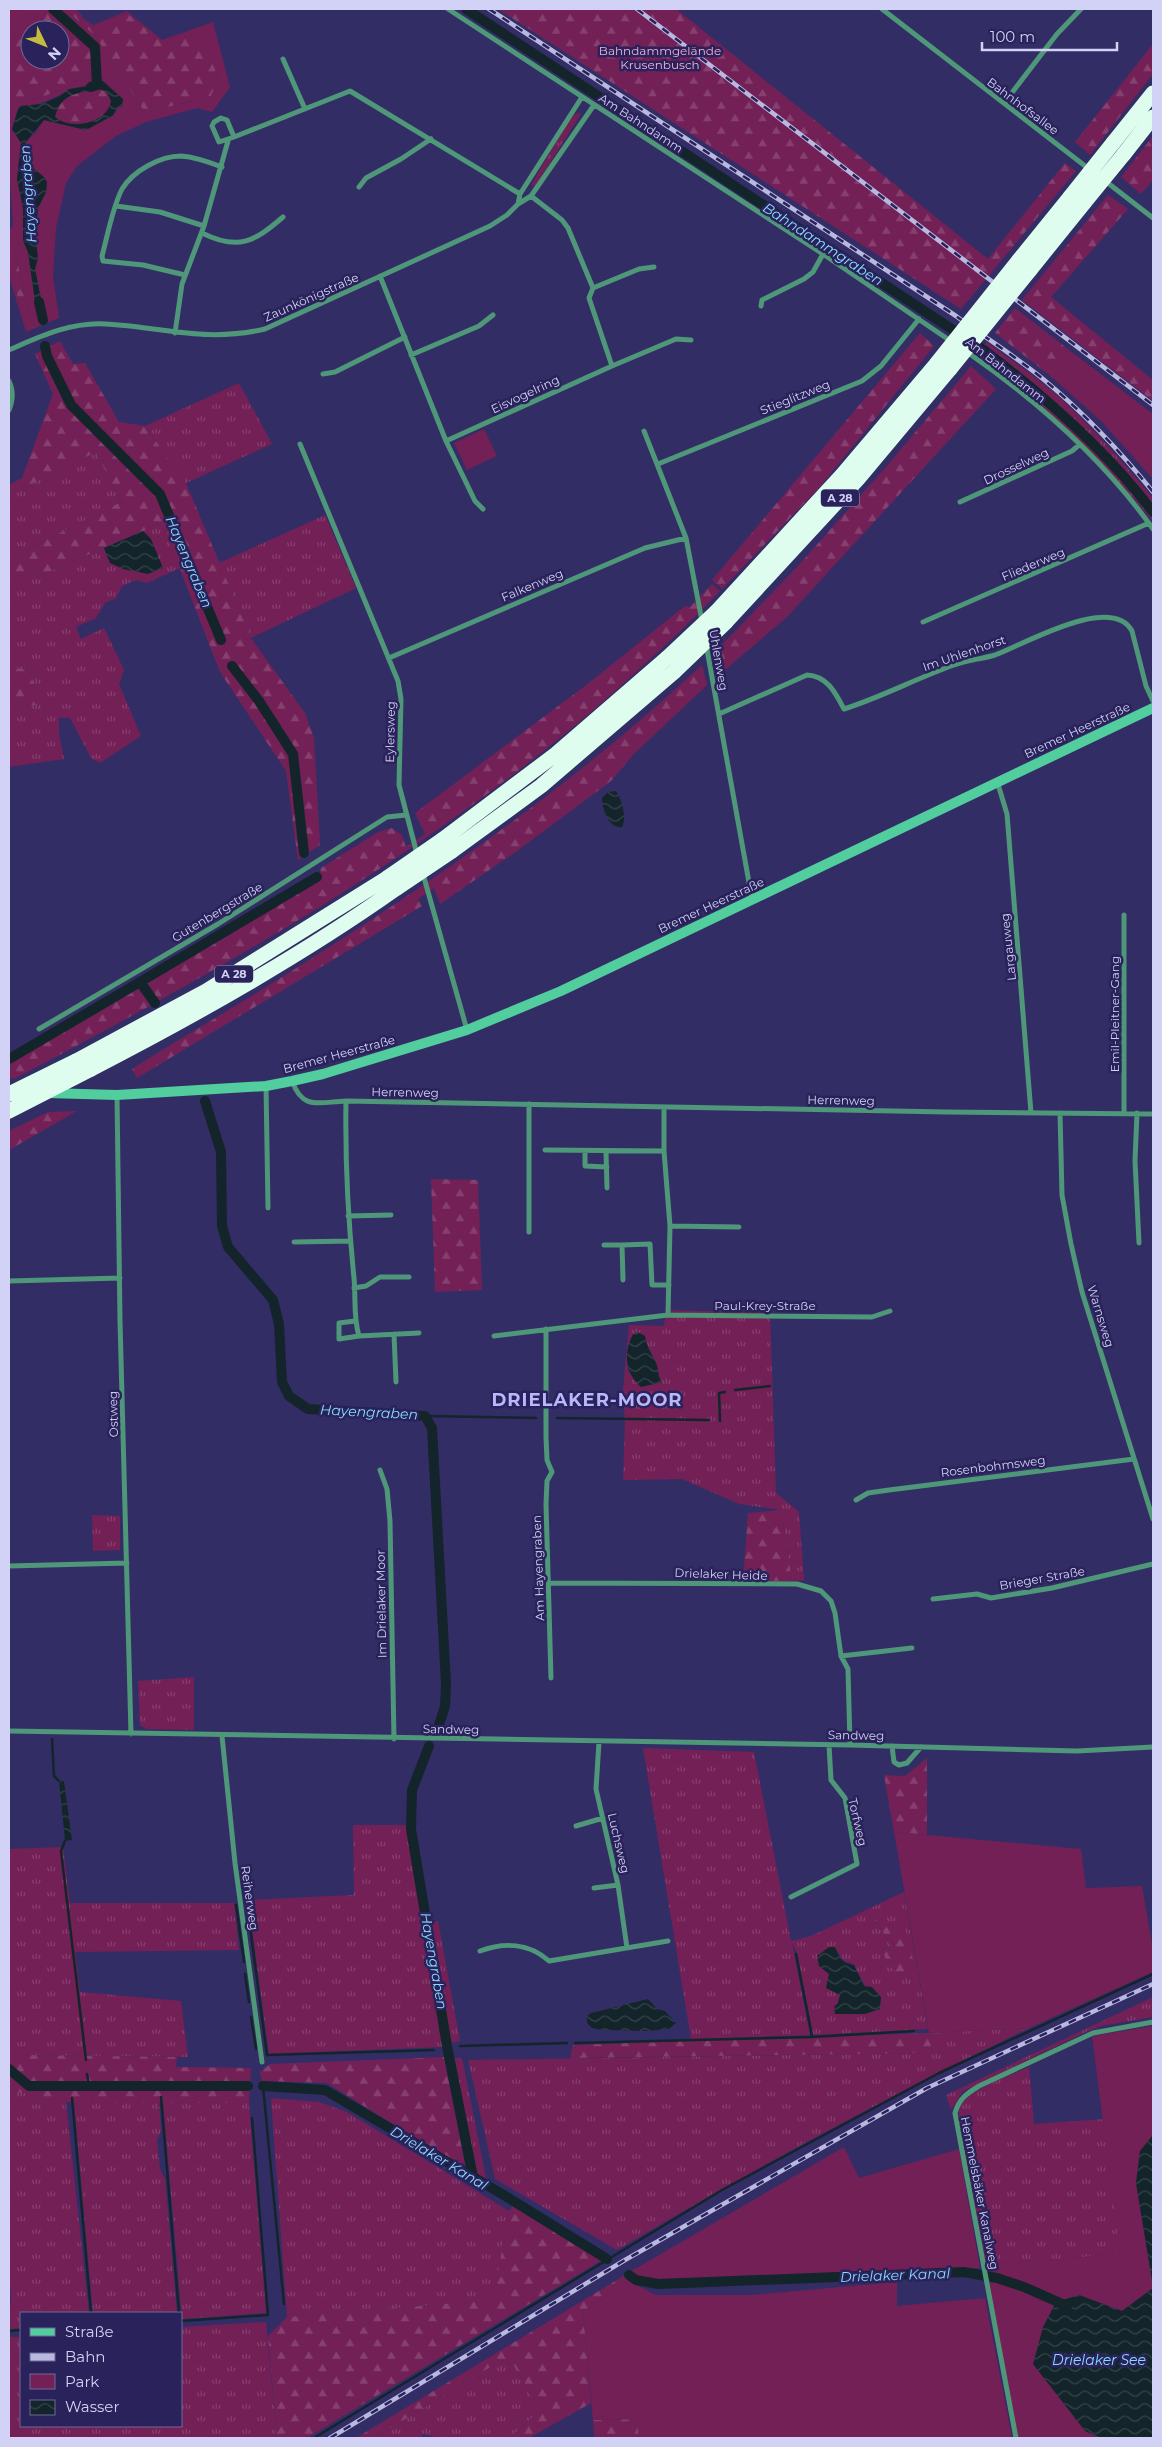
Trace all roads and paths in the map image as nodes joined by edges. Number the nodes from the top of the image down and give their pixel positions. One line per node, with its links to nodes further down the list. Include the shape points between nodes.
1 (448, 9): 6 (street, Am Bahndamm)
2 (882, 9): 7 (street, Bahnhofsallee)
3 (1081, 9): 7 (street, via 1057,34)
4 (283, 59): 9 (street)
5 (1153, 94): 14 (highway, A 28)
6 (582, 97): 8 (street, Am Bahndamm); 17 (street)
7 (1004, 103): 22 (street, Bahnhofsallee)
8 (594, 105): 18 (street, Zaunkönigstraße); 25 (street, Am Bahndamm)
9 (305, 109): 11 (street); 12 (street, via 350,91)
10 (1153, 117): 14 (highway, A 28)
11 (234, 137): 13 (street); 13 (street, via 227,120 222,118 214,122 216,138 220,142)
12 (431, 139): 16 (street, via 401,160 366,178); 17 (street)
13 (228, 141): 15 (street)
14 (1118, 149): 26 (highway, A 28, bridge, via 1070,197); 26 (highway, A 28, bridge, via 1084,203)
15 (222, 166): 20 (street, via 181,156 162,159 139,171 123,188); 23 (street)
16 (359, 187)
17 (520, 194): 19 (street)
18 (531, 196): 19 (street, Zaunkönigstraße); 30 (street, via 568,228)
19 (518, 204): 29 (street, Zaunkönigstraße, via 490,226)
20 (116, 206): 23 (street, via 160,212); 28 (street, via 103,261 143,265)
21 (283, 217): 24 (street, via 242,243 221,242)
22 (1153, 218)
23 (204, 226): 24 (street)
24 (202, 233): 28 (street)
25 (823, 254): 31 (street, via 813,272 762,300); 33 (street, Am Bahndamm)
26 (1024, 265): 53 (highway, A 28, bridge, via 829,512)
27 (654, 267): 30 (street, via 639,269)
28 (185, 275): 34 (street)
29 (380, 276): 34 (street, Zaunkönigstraße, via 265,329 240,335); 35 (street)
30 (593, 288): 39 (street, via 589,298)
31 (761, 306)
32 (493, 315): 38 (street, via 478,326)
33 (919, 319): 46 (street, Am Bahndamm, via 1017,389); 47 (street, Stieglitzweg, via 881,366 862,381)
34 (175, 333): 37 (street, Zaunkönigstraße, via 104,324 84,325 53,332)
35 (405, 337): 38 (street); 40 (street, via 335,372)
36 (690, 340): 39 (street, Eisvogelring, via 676,339)
37 (9, 350)
38 (411, 355): 44 (street)
39 (612, 366): 44 (street, Eisvogelring)
40 (323, 374)
41 (9, 381): 42 (street, via 13,401)
42 (9, 410)
43 (644, 431): 47 (street, Uhlenweg)
44 (446, 441): 49 (street, via 475,501)
45 (300, 444): 55 (street, Eylersweg)
46 (1079, 445): 48 (street, Drosselweg); 50 (street, Am Bahndamm)
47 (658, 464): 52 (street, Uhlenweg)
48 (960, 502)
49 (484, 509)
50 (1150, 523): 51 (street, Am Bahndamm); 54 (street, Fliederweg)
51 (1153, 529)
52 (686, 538): 55 (street, Falkenweg, via 644,548); 58 (street, Uhlenweg)
53 (721, 617): 61 (highway, A 28, bridge, via 667,658); 61 (highway, A 28, bridge, via 674,672 541,786)
54 (923, 622)
55 (389, 658): 60 (street, Eylersweg, via 401,698 398,785)
56 (1153, 701): 58 (street, Im Uhlenhorst, via 1128,623 1119,619 1097,618 1069,623 994,656 955,664 844,709 827,682 818,676 807,675)
57 (1153, 708): 59 (street, Bremer Heerstraße)
58 (719, 714): 63 (street, Uhlenweg)
59 (997, 781): 63 (street, Bremer Heerstraße); 75 (street, Largauweg, via 1007,814)
60 (406, 816): 65 (street, Gutenbergstraße, via 387,817 226,919); 66 (street, Eylersweg)
61 (447, 845): 62 (highway, A 28, bridge)
62 (392, 883): 69 (highway, A 28, bridge, via 206,991); 74 (highway, A 28, bridge, via 260,976 152,1038)
63 (752, 899): 66 (street, Bremer Heerstraße, via 524,1008)
64 (1124, 915): 77 (street, Emil-Pleitner-Gang)
65 (39, 1029)
66 (467, 1030): 67 (street, Bremer Heerstraße)
67 (292, 1081): 68 (street, Bremer Heerstraße); 71 (street, Herrenweg, via 299,1097 307,1102)
68 (266, 1086): 70 (street, Bremer Heerstraße); 86 (street)
69 (9, 1094): 70 (street, Bremer Heerstraße)
70 (117, 1095): 98 (street, Ostweg)
71 (346, 1101): 72 (street, Herrenweg); 87 (street)
72 (529, 1104): 73 (street, Herrenweg); 91 (street)
73 (664, 1107): 75 (street, Herrenweg); 82 (street)
74 (9, 1111)
75 (1031, 1113): 76 (street, Herrenweg)
76 (1060, 1113): 77 (street, Herrenweg); 112 (street, Warnsweg, via 1062,1195 1071,1244 1082,1292)
77 (1124, 1113): 78 (street, Herrenweg)
78 (1137, 1113): 79 (street, Herrenweg); 94 (street, via 1135,1161)
79 (1153, 1114)
80 (545, 1150): 81 (street)
81 (585, 1151): 83 (street); 84 (street, via 586,1166)
82 (664, 1151): 83 (street); 89 (street)
83 (606, 1152): 84 (street)
84 (606, 1167): 85 (street)
85 (607, 1188)
86 (268, 1208)
87 (348, 1216): 88 (street); 92 (street)
88 (391, 1216)
89 (670, 1226): 90 (street); 101 (street)
90 (739, 1227)
91 (529, 1232)
92 (350, 1241): 93 (street); 102 (street)
93 (294, 1242)
94 (1139, 1243)
95 (604, 1245): 96 (street)
96 (622, 1245): 99 (street); 101 (street, via 650,1244 652,1285)
97 (409, 1277): 102 (street, via 380,1277 366,1286)
98 (120, 1278): 100 (street); 116 (street, Ostweg)
99 (623, 1280)
100 (9, 1281)
101 (669, 1285): 104 (street)
102 (354, 1288): 105 (street)
103 (890, 1311): 104 (street, Paul-Krey-Straße, via 872,1317)
104 (668, 1315): 106 (street, Paul-Krey-Straße)
105 (355, 1321): 109 (street); 109 (street, via 339,1323 339,1339)
106 (546, 1329): 110 (street, Paul-Krey-Straße); 119 (street, Am Hayengraben, via 547,1460 552,1472 547,1481 546,1504)
107 (394, 1334): 108 (street); 109 (street); 111 (street)
108 (419, 1334)
109 (359, 1336)
110 (494, 1336)
111 (396, 1382)
112 (1134, 1459): 114 (street, Rosenbohmsweg, via 868,1493); 115 (street, Warnsweg)
113 (380, 1470): 127 (street, Im Drielaker Moor, via 387,1489 390,1521)
114 (856, 1500)
115 (1153, 1520)
116 (127, 1563): 118 (street); 125 (street, Ostweg)
117 (1153, 1564): 120 (street, Brieger Straße, via 1052,1588 991,1598 977,1594)
118 (9, 1566)
119 (549, 1583): 122 (street, Drielaker Heide, via 805,1585 821,1591 830,1601 837,1618); 123 (street, Am Hayengraben)
120 (933, 1598)
121 (912, 1648): 122 (street)
122 (841, 1656): 130 (street, Drielaker Heide, via 848,1669)
123 (551, 1678)
124 (9, 1731): 125 (street, Sandweg)
125 (132, 1734): 126 (street, Sandweg)
126 (222, 1736): 127 (street, Sandweg); 143 (street, Reiherweg, via 235,1863)
127 (394, 1739): 128 (street, Sandweg)
128 (598, 1742): 129 (street, Sandweg); 134 (street, Luchsweg, via 596,1789)
129 (829, 1745): 130 (street, Sandweg); 138 (street, Torfweg, via 831,1780 845,1798 857,1864)
130 (850, 1745): 131 (street, Sandweg)
131 (892, 1746): 132 (street, Sandweg); 132 (street, Sandweg, via 894,1762 899,1765 907,1763)
132 (921, 1747): 133 (street, Sandweg, via 1077,1751)
133 (1153, 1747)
134 (603, 1818): 135 (street); 136 (street, Luchsweg)
135 (576, 1826)
136 (618, 1885): 137 (street); 140 (street, Luchsweg)
137 (594, 1888)
138 (791, 1897)
139 (668, 1941): 140 (street)
140 (627, 1948): 141 (street, via 549,1961 539,1952 520,1946 491,1947)
141 (480, 1951)
142 (1153, 2022): 144 (street, Hemmelsbäker Kanalweg, via 1086,2036 978,2086 958,2103 955,2113)
143 (262, 2062)
144 (1016, 2438)

